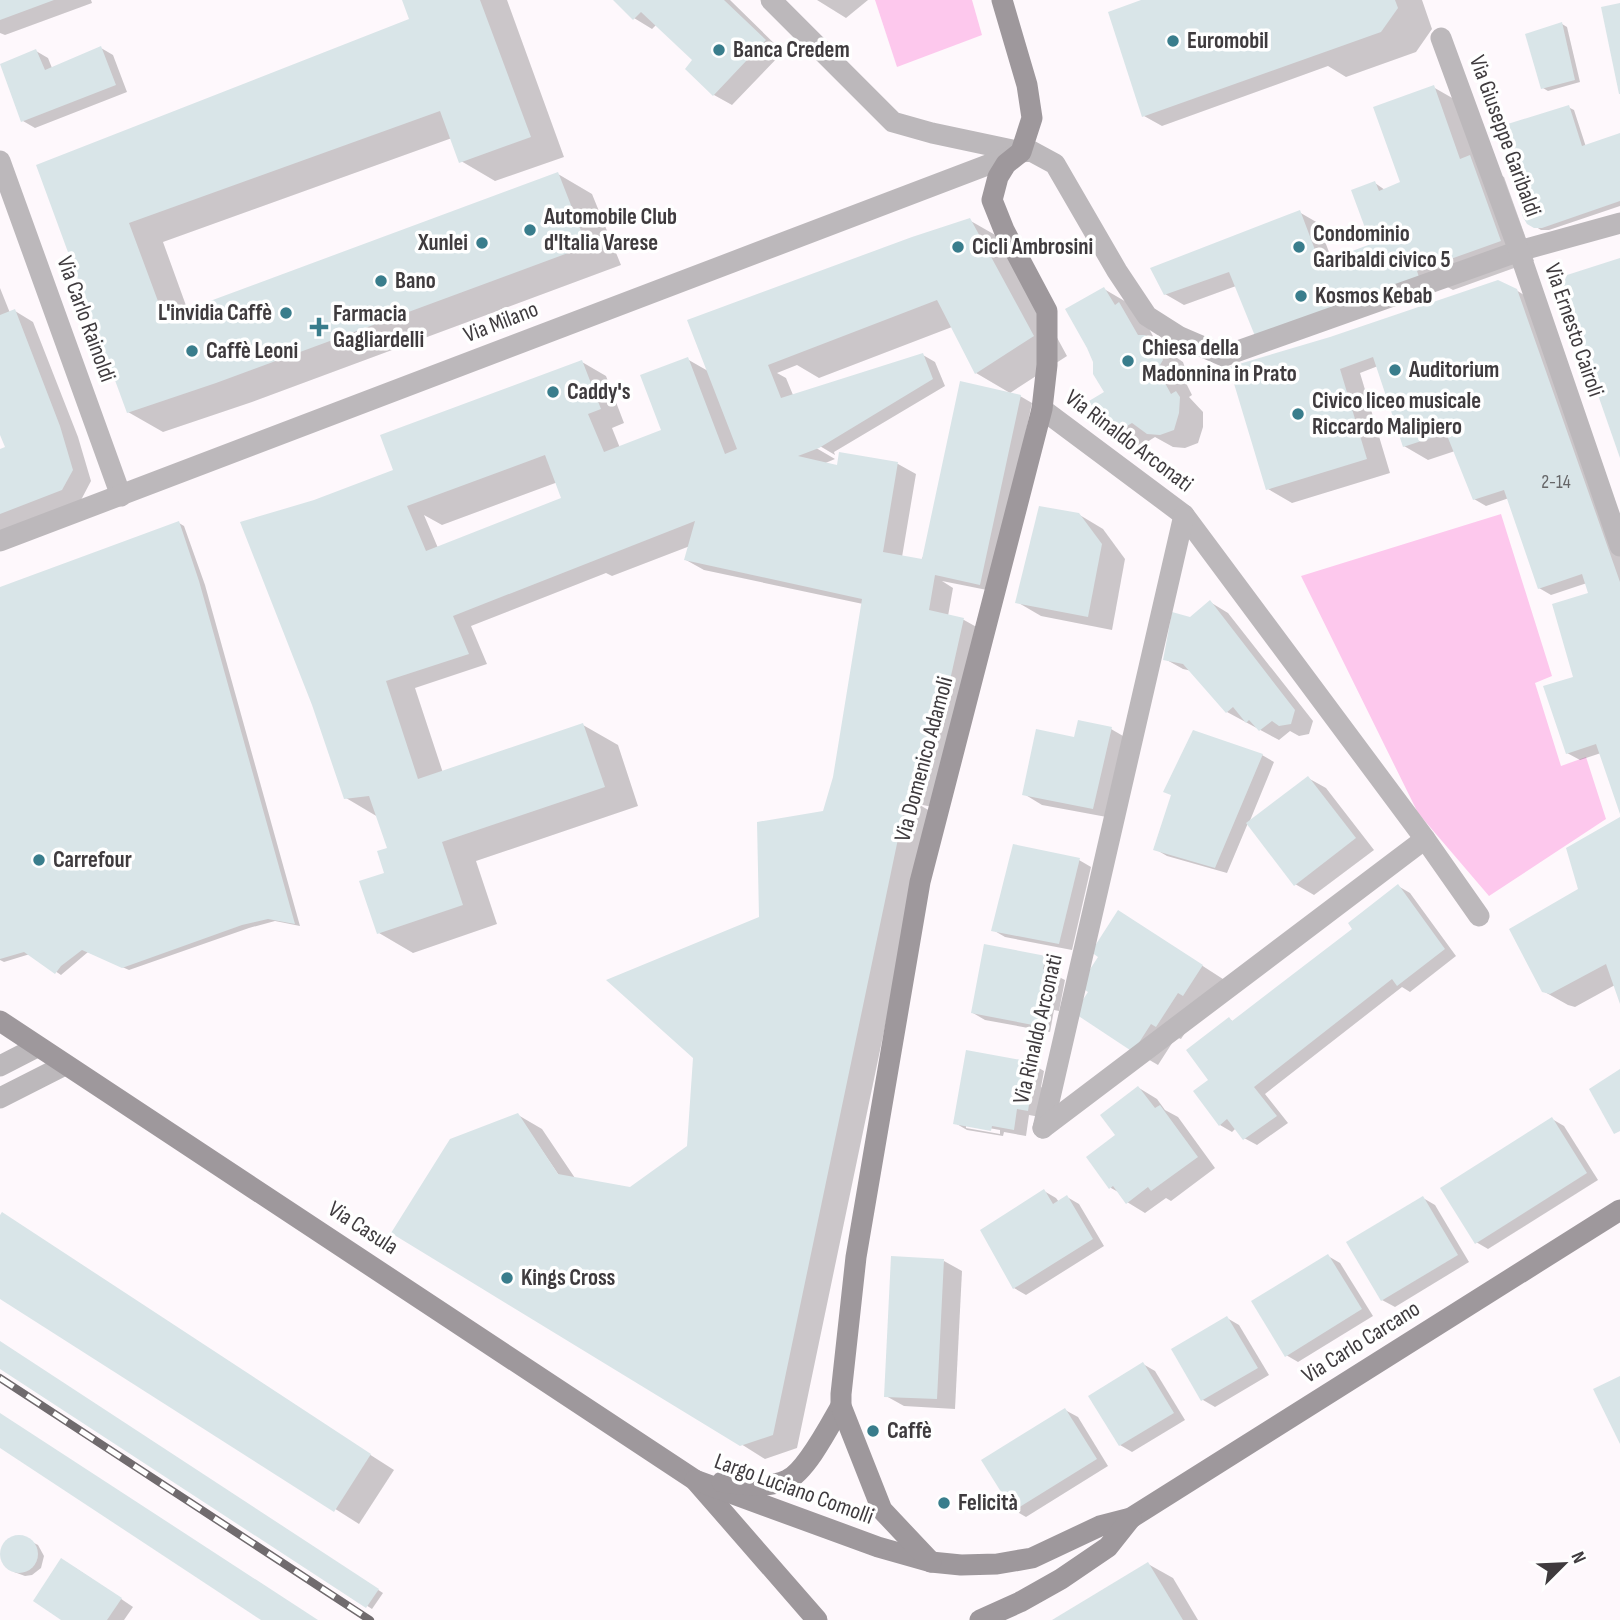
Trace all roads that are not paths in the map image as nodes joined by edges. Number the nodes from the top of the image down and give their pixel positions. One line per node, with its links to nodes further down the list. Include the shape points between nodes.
1 (771, 0): 4 (street, Via Giuseppe Garibaldi, via 893,122)
2 (1002, 0): 4 (main road, via 1032,118)
3 (1441, 38): 7 (street, Via Giuseppe Garibaldi)
4 (1021, 152): 7 (street, Via Giuseppe Garibaldi, via 1031,151 1055,164 1147,316 1224,356); 8 (main road, Via Domenico Adamoli, via 998,177 992,200 1047,311); 9 (street, Via Milano)
5 (0, 161): 9 (street, Via Carlo Rainoldi)
6 (1620, 223): 7 (street, Via Giuseppe Garibaldi)
7 (1519, 251): 12 (street, Via Ernesto Cairoli)
8 (1042, 409): 10 (street, Via Rinaldo Arconati); 21 (main road, Via Domenico Adamoli, via 920,882 856,1257)
9 (121, 496): 11 (street, Via Milano)
10 (1184, 516): 13 (street, Via Rinaldo Arconati); 13 (street, Via Rinaldo Arconati, via 1043,1128)
11 (0, 541)
12 (1620, 546)
13 (1425, 839): 14 (street, Via Rinaldo Arconati)
14 (1479, 916)
15 (3, 1027): 16 (main road, Via Casula)
16 (37, 1047): 17 (main road, Via Casula); 18 (street)
17 (65, 1065): 19 (street); 22 (main road, Via Casula)
18 (0, 1066)
19 (0, 1098)
20 (1620, 1210): 23 (main road, Via Carlo Carcano)
21 (841, 1406): 22 (main road, Via Domenico Adamoli, via 810,1458 788,1480 757,1485); 24 (main road, Via Domenico Adamoli, via 882,1510)
22 (695, 1480): 24 (main road, Largo Luciano Comolli, via 878,1548); 25 (main road, Largo Luciano Comolli)
23 (1131, 1518): 24 (main road, Via Carlo Carcano, via 1100,1526 1032,1558 997,1564); 26 (main road, Via Carlo Carcano, via 1098,1554 1020,1602)
24 (931, 1562)
25 (817, 1620)
26 (980, 1620)

